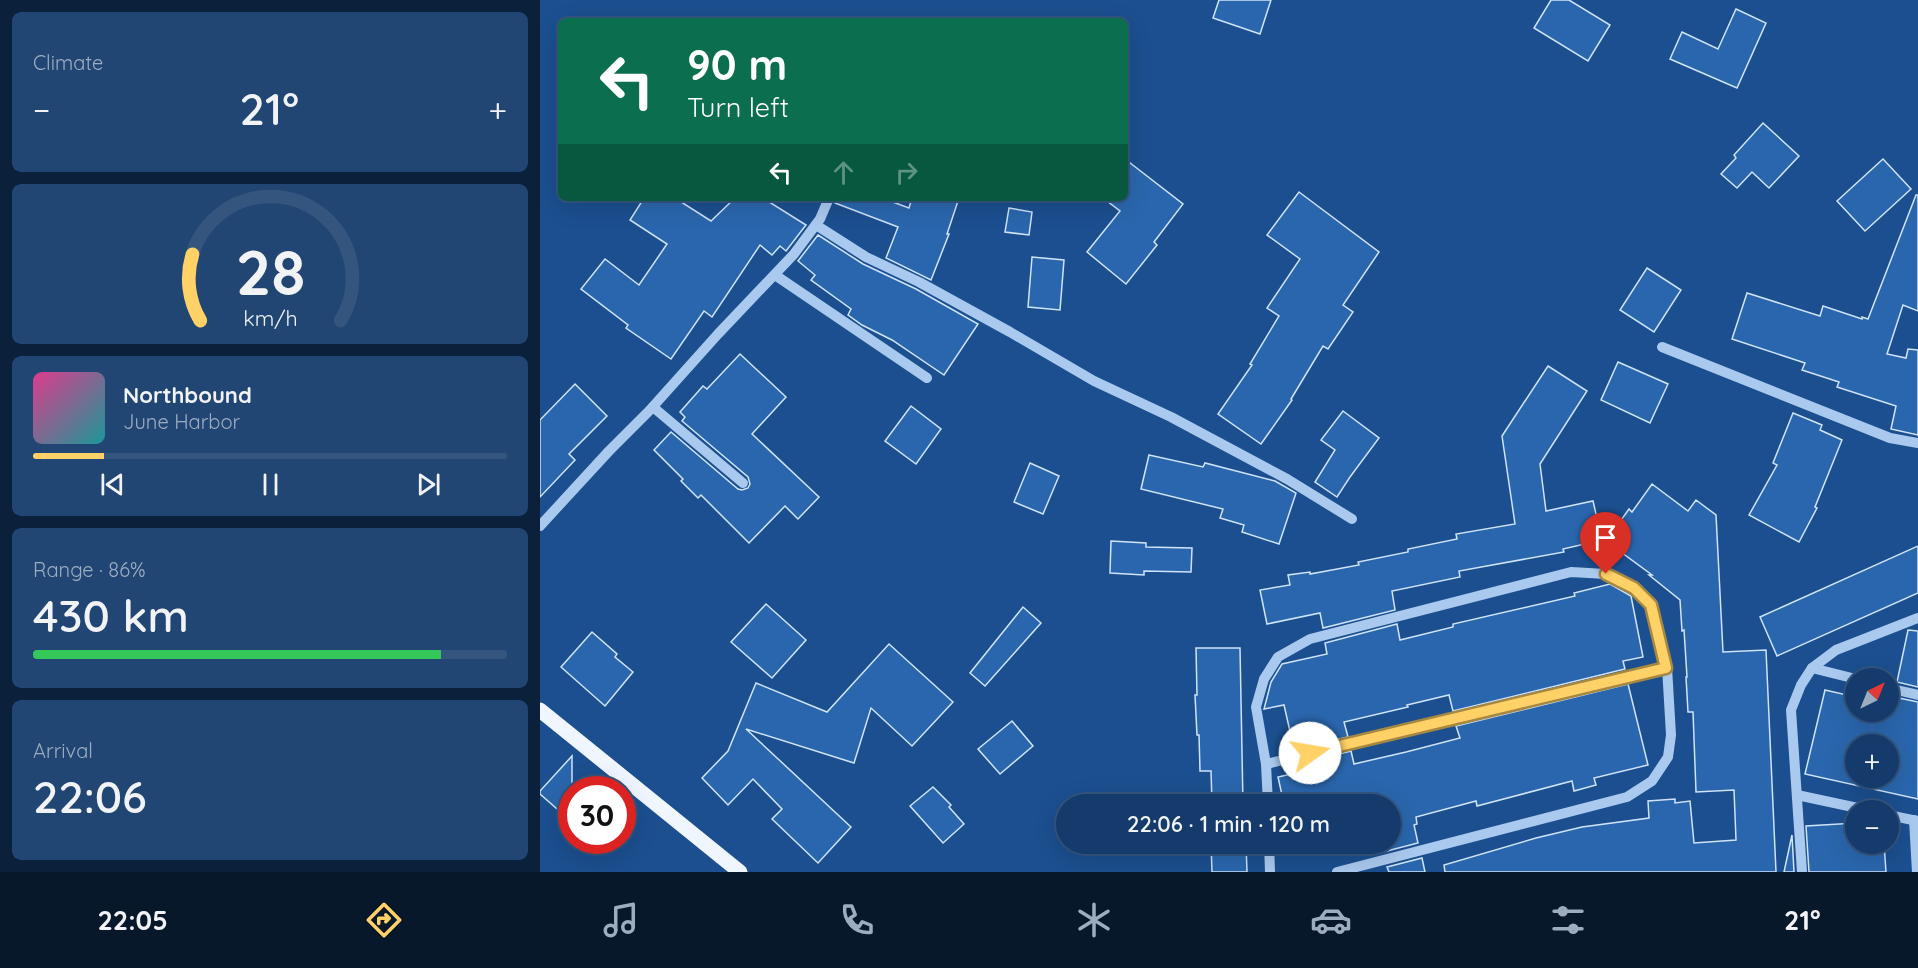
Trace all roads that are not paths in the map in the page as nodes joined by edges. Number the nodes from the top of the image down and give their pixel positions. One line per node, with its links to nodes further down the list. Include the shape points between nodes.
1 (828, 201): 2 (street)
2 (816, 225): 3 (street); 9 (street, via 1094,381 1287,479)
3 (775, 276): 5 (street); 6 (street)
4 (1662, 347): 7 (street, via 1890,438)
5 (927, 378)
6 (653, 408): 8 (street); 10 (street)
7 (1918, 443)
8 (744, 483)
9 (1352, 519)
10 (540, 526)
11 (1918, 618): 13 (street, via 1836,650)
12 (1666, 668): 18 (street); 18 (street, via 1651,605 1634,588 1606,574 1571,572 1310,639 1278,657 1263,679 1256,707); 27 (street, via 1671,735 1668,757 1652,781 1627,797)
13 (1812, 668): 14 (street); 20 (street, via 1791,710)
14 (1845, 676)
15 (1899, 691): 16 (street)
16 (1918, 695)
17 (540, 710): 25 (main road)
18 (1266, 764): 19 (street)
19 (1268, 794)
20 (1797, 795): 21 (street); 28 (street)
21 (1845, 805)
22 (1899, 817): 23 (street)
23 (1916, 820): 29 (street)
24 (1269, 854): 26 (street)
25 (740, 872)
26 (1270, 872)
27 (1337, 872)
28 (1802, 872)
29 (1917, 872)

